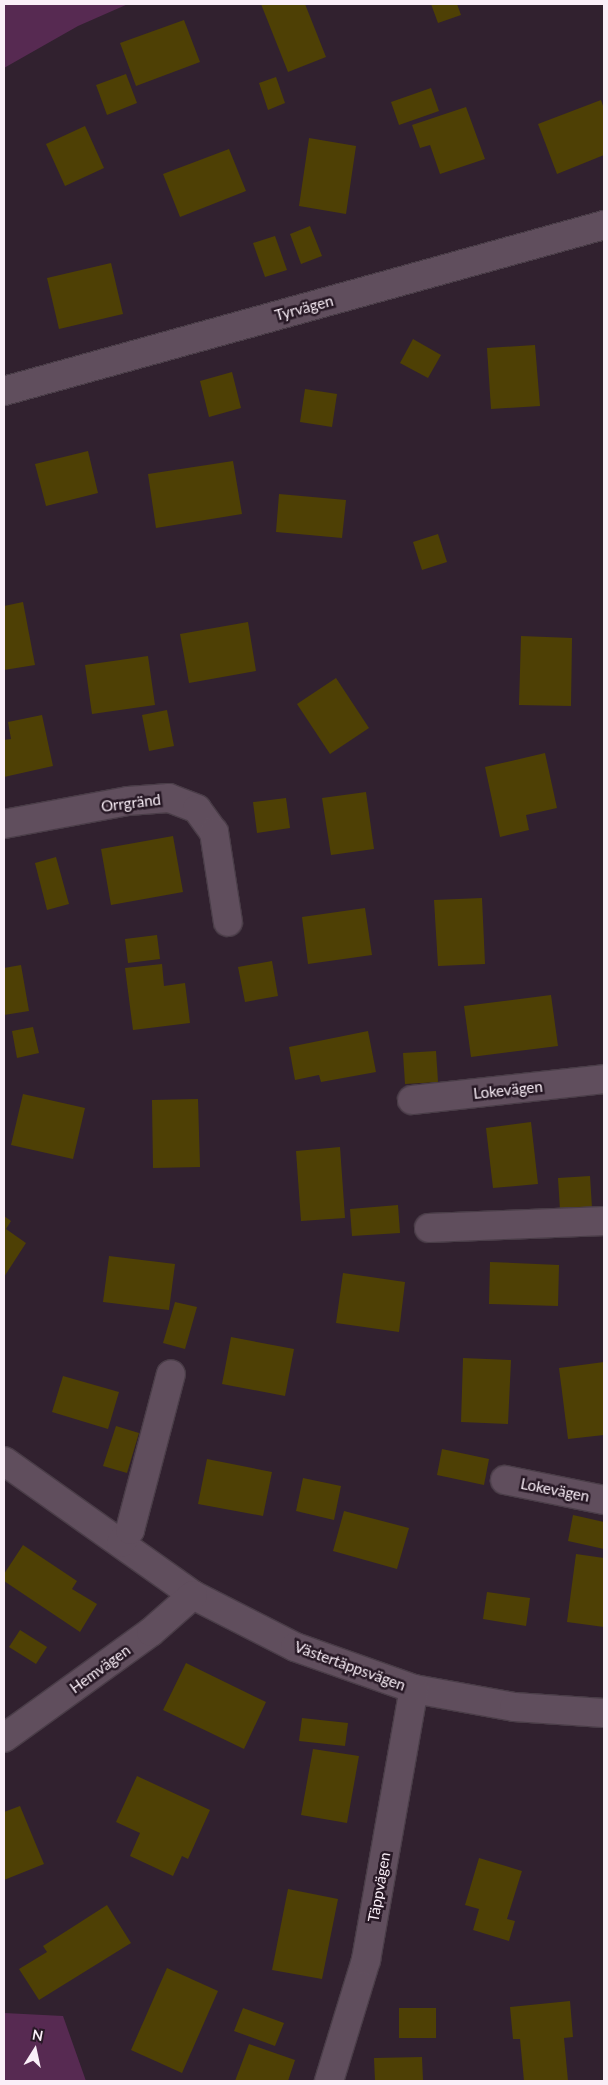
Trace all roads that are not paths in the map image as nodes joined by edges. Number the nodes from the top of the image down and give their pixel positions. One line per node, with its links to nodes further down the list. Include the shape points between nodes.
1 (604, 225): 2 (street, Tyrvägen)
2 (4, 391)
3 (4, 824): 4 (street, Orrgränd, via 128,801 169,798 198,809 214,832)
4 (228, 922)
5 (604, 1079): 6 (street, Lokevägen)
6 (412, 1100)
7 (604, 1221): 8 (street)
8 (429, 1228)
9 (171, 1374): 13 (street, via 130,1530)
10 (4, 1461): 13 (street, Västertäppsvägen)
11 (505, 1480): 12 (street, Lokevägen)
12 (604, 1500)
13 (121, 1543): 14 (street, Västertäppsvägen)
14 (193, 1596): 15 (street, Västertäppsvägen, via 295,1647); 17 (street, Hemvägen, via 151,1632)
15 (414, 1689): 16 (street, Västertäppsvägen, via 514,1708); 18 (street, Täppvägen, via 366,1960)
16 (604, 1713)
17 (4, 1738)
18 (329, 2081)

